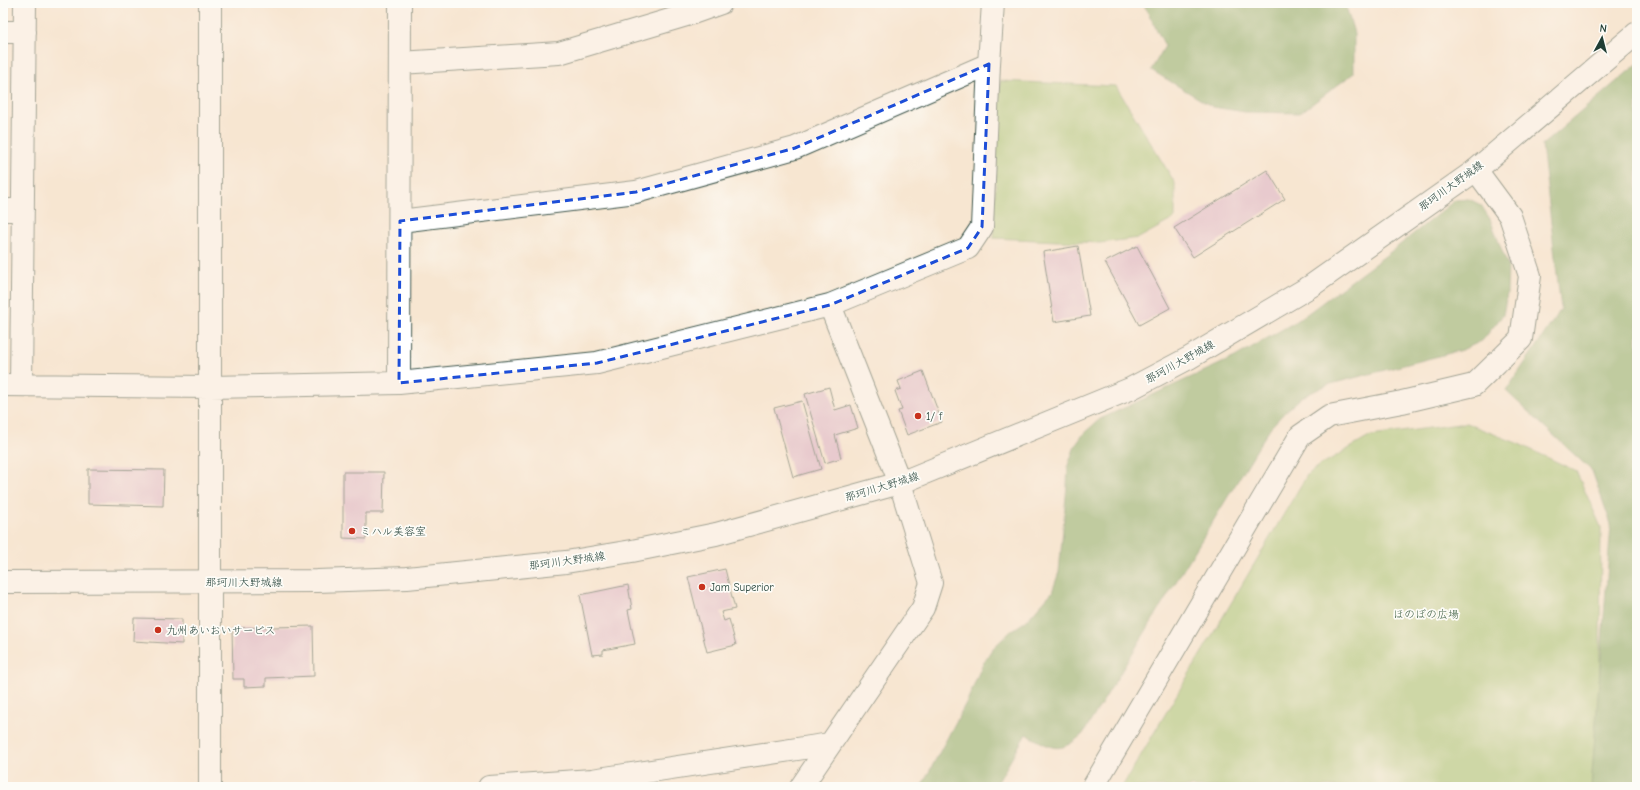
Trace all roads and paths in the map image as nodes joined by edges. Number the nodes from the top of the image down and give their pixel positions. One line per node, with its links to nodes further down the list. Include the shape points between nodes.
1 (25, 3): 7 (street)
2 (210, 3): 17 (street)
3 (400, 3): 9 (street)
4 (721, 3): 9 (street, via 559,53)
5 (993, 3): 10 (street)
6 (3, 32): 7 (street)
7 (25, 32): 12 (street)
8 (1637, 33): 11 (street, 那珂川大野城線)
9 (400, 63): 13 (street)
10 (989, 64): 13 (street, via 795,148 636,192); 14 (street, via 982,227 968,248)
11 (1476, 170): 18 (street, 那珂川大野城線, via 1311,286 1189,358 1130,389); 25 (street, via 1510,216 1530,276 1521,339 1474,385 1330,416 1300,436)
12 (13, 210): 16 (street)
13 (400, 221): 15 (street)
14 (830, 305): 15 (street, via 597,362); 18 (street)
15 (399, 383): 17 (street)
16 (12, 385): 17 (street)
17 (210, 387): 20 (street)
18 (900, 483): 20 (street, 那珂川大野城線, via 716,534 566,562 408,578 317,582); 21 (street, via 931,583 923,608)
19 (3, 582): 20 (street, 那珂川大野城線)
20 (211, 582): 22 (street)
21 (830, 744): 23 (street, via 592,780); 24 (street)
22 (210, 787)
23 (489, 787)
24 (801, 787)
25 (1093, 787)

